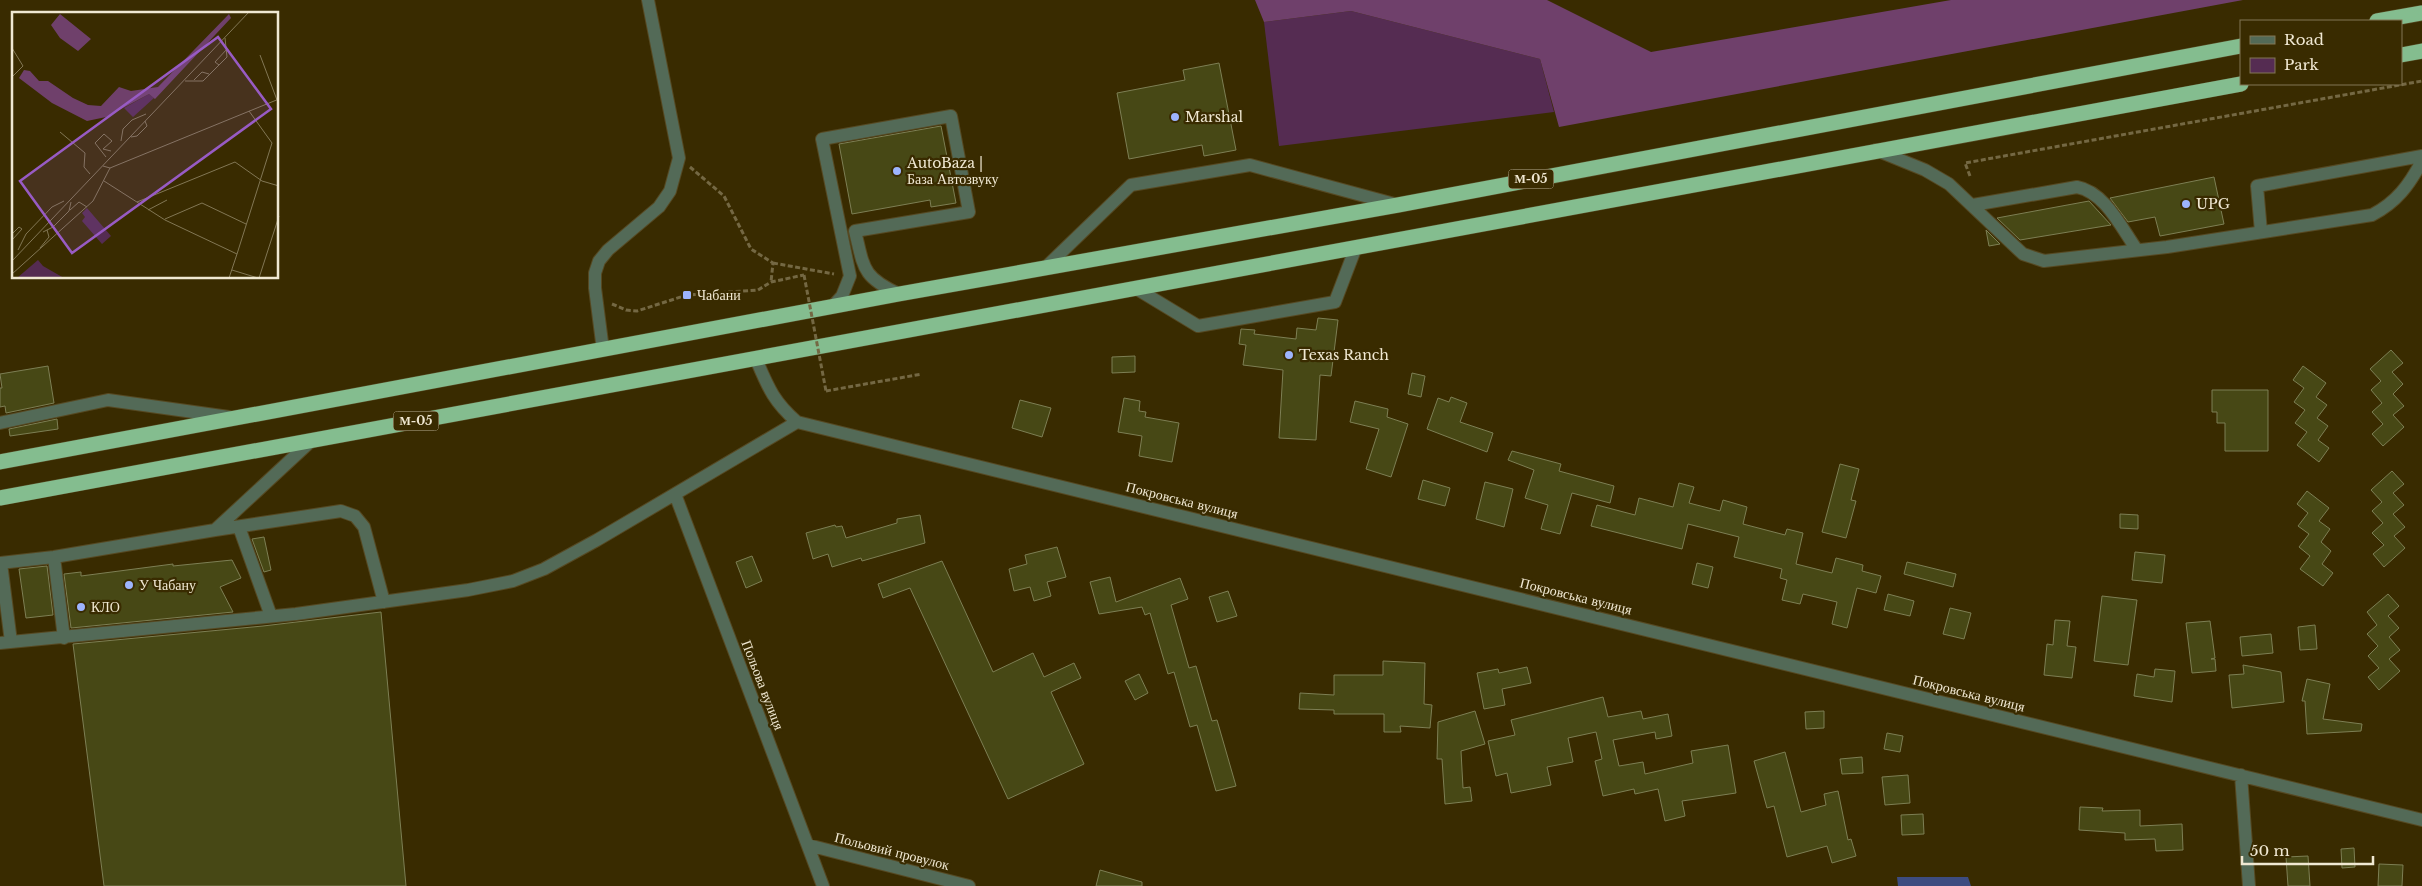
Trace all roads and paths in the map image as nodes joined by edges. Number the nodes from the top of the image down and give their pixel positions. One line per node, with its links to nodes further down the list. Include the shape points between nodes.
1 (648, 0): 13 (street)
2 (2422, 13): 3 (highway)
3 (2383, 20)
4 (2240, 46): 16 (highway, М-05)
5 (2422, 51): 6 (highway)
6 (2402, 54)
7 (2422, 81): 10 (path)
8 (2240, 84): 11 (highway, М-05)
9 (2400, 85): 15 (path, via 1964,163)
10 (2402, 85)
11 (1876, 150): 17 (street, via 1925,170 1949,184); 19 (highway, М-05)
12 (2422, 156): 18 (street, via 2257,186)
13 (680, 158): 21 (path, via 724,196 751,249); 29 (street, via 670,191 659,206 599,261 595,288)
14 (2422, 161): 18 (street, via 2390,205 2372,215)
15 (1970, 176)
16 (1398, 204): 22 (highway, М-05); 22 (street, via 1250,165 1131,185)
17 (1973, 206): 20 (street, via 2024,254 2044,261); 20 (street, via 2077,187 2088,189 2099,198)
18 (2261, 232): 20 (street)
19 (1356, 247): 25 (highway, М-05); 25 (street, via 1335,302 1198,326)
20 (2138, 250)
21 (773, 264): 23 (path); 24 (path)
22 (1046, 268): 26 (highway, М-05)
23 (850, 276): 26 (street, via 822,139 950,116 969,212 855,231 864,270); 28 (street, via 842,296)
24 (771, 282): 27 (path, via 758,290 687,295 637,311 614,306); 31 (path, bridge, via 804,275 826,391)
25 (1137, 289): 30 (highway, М-05)
26 (899, 294): 28 (highway, М-05)
27 (609, 300)
28 (832, 307): 29 (highway, М-05)
29 (603, 350): 32 (highway, М-05)
30 (756, 359): 33 (street, Покровська вулиця, via 779,407); 35 (highway, М-05)
31 (922, 374)
32 (239, 418): 34 (street, via 108,400); 36 (highway, М-05)
33 (797, 422): 37 (street); 47 (street, Покровська вулиця)
34 (0, 423)
35 (311, 441): 38 (highway, М-05); 40 (street)
36 (0, 462)
37 (675, 494): 43 (street, via 553,564 513,581); 49 (street, Польова вулиця)
38 (0, 498)
39 (240, 526): 40 (street); 43 (street, via 341,511 355,516 364,527); 44 (street)
40 (215, 530): 41 (street)
41 (54, 557): 42 (street); 45 (street)
42 (0, 563): 46 (street)
43 (384, 602): 44 (street)
44 (271, 616): 45 (street)
45 (64, 638): 46 (street)
46 (5, 643)
47 (2241, 775): 48 (street, Покровська вулиця); 52 (street)
48 (2422, 820)
49 (808, 845): 50 (street, Польова вулиця); 51 (street, Польовий провулок)
50 (823, 886)
51 (969, 886)
52 (2248, 886)

